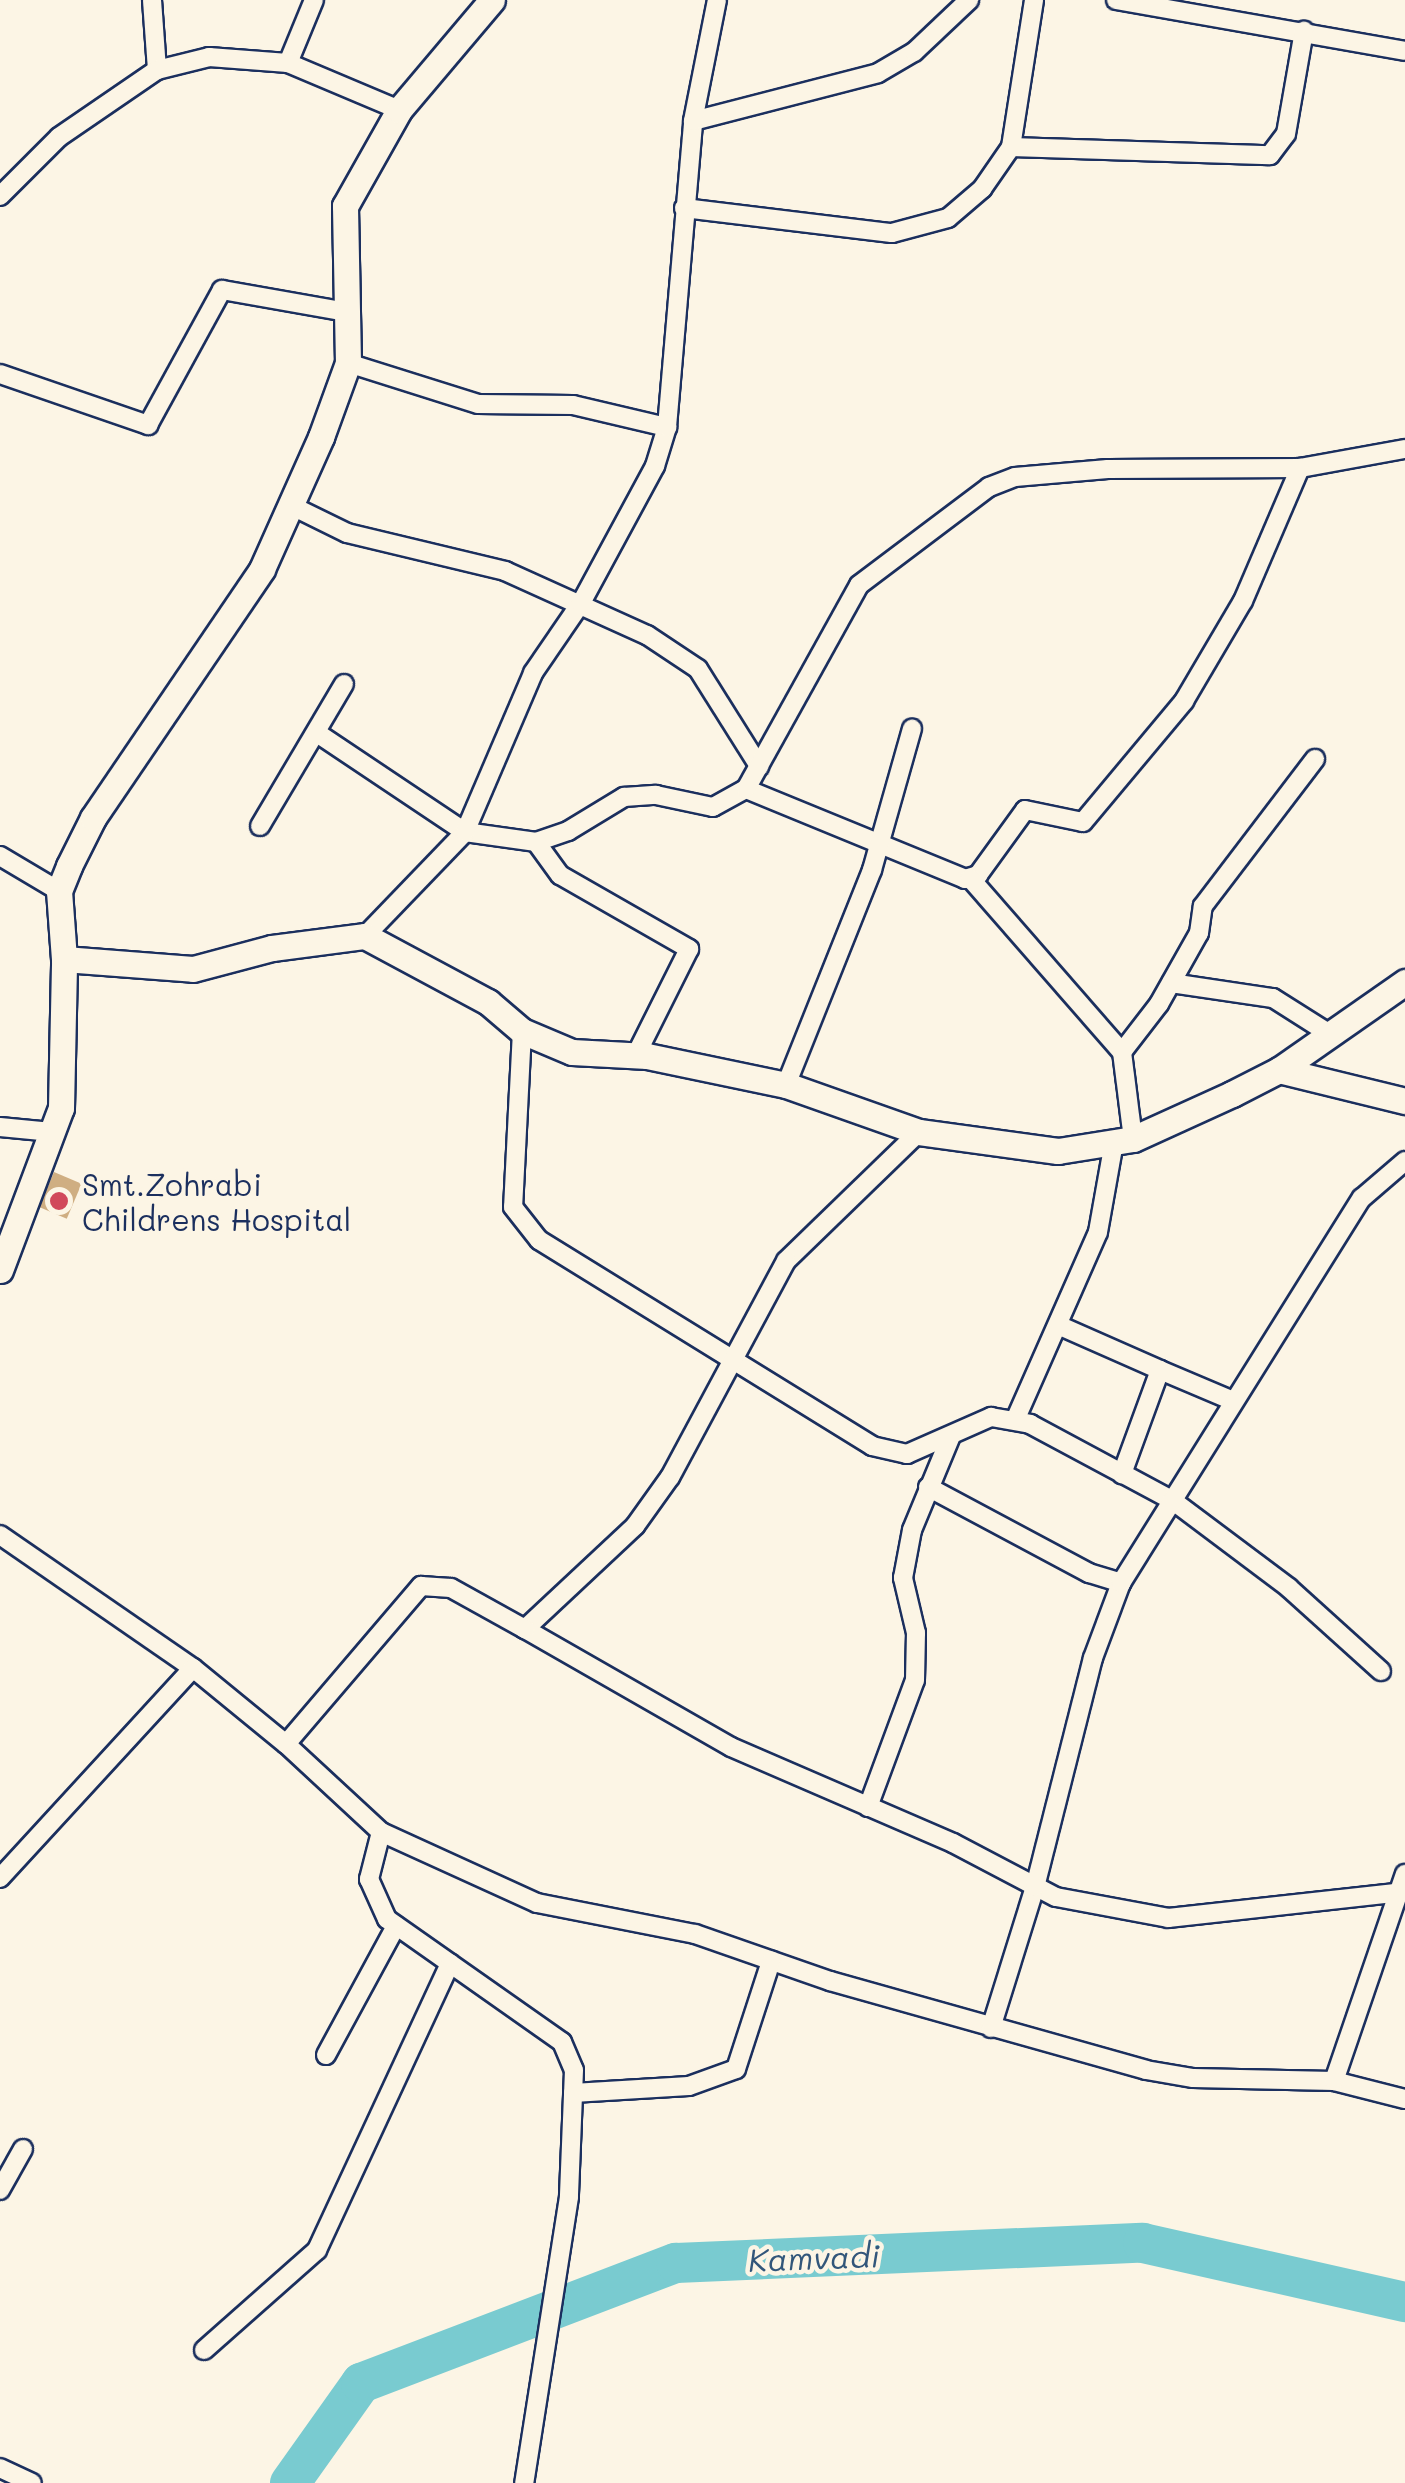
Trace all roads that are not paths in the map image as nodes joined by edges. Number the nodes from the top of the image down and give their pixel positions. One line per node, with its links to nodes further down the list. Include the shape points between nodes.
1 (152, 0): 11 (street)
2 (314, 0): 10 (street)
3 (492, 0): 12 (street)
4 (716, 0): 13 (street)
5 (969, 0): 13 (street, via 898,65)
6 (1034, 0): 14 (street)
7 (1116, 0): 8 (street)
8 (1304, 31): 9 (street); 14 (street, via 1286,134 1270,156)
9 (1405, 50)
10 (288, 64): 11 (street, via 238,55); 12 (street)
11 (157, 70): 15 (street)
12 (399, 110): 18 (street, via 345,206 341,270)
13 (694, 122): 17 (street)
14 (1011, 146): 17 (street, via 982,189 948,218 922,229 892,233)
15 (8, 176): 16 (street)
16 (0, 196)
17 (684, 208): 21 (street)
18 (348, 312): 19 (street); 20 (street, via 222,290 148,425)
19 (348, 363): 21 (street, via 478,404 573,405); 24 (street)
20 (0, 374)
21 (667, 427): 25 (street, via 646,486 604,552)
22 (1405, 448): 23 (street)
23 (1300, 468): 30 (street, via 1108,469 1016,476 989,487 859,585); 37 (street, via 1243,601 1184,701 1083,822 1025,810)
24 (292, 506): 25 (street, via 347,533 474,562); 38 (street, via 222,634 94,818)
25 (582, 604): 30 (street, via 690,661); 33 (street, via 533,673)
26 (344, 684): 28 (street)
27 (912, 729): 34 (street)
28 (317, 733): 32 (street); 33 (street)
29 (1315, 759): 41 (street, via 1203,906 1199,934)
30 (758, 766): 31 (street)
31 (746, 789): 34 (street); 35 (street, via 712,807 656,796 624,798 568,832)
32 (260, 826)
33 (466, 832): 35 (street); 39 (street)
34 (878, 841): 37 (street); 48 (street)
35 (536, 842): 46 (street, via 560,875 689,949)
36 (0, 856): 38 (street)
37 (970, 878): 45 (street)
38 (58, 891): 40 (street)
39 (364, 936): 40 (street, via 272,948 193,970); 43 (street, via 488,1002)
40 (64, 959): 51 (street, via 61,1108)
41 (1172, 982): 44 (street, via 1274,998); 45 (street)
42 (1405, 982): 44 (street)
43 (522, 1030): 46 (street, via 572,1052); 57 (street, via 511,1182 520,1221 568,1261)
44 (1330, 1034): 47 (street)
45 (1122, 1052): 53 (street)
46 (636, 1055): 48 (street)
47 (1279, 1070): 49 (street); 53 (street)
48 (786, 1085): 52 (street)
49 (1405, 1101)
50 (0, 1127): 51 (street)
51 (52, 1132): 55 (street)
52 (919, 1132): 53 (street, via 1058,1151); 57 (street, via 786,1261)
53 (1124, 1141): 56 (street, via 1098,1232)
54 (1405, 1161): 59 (street, via 1362,1198)
55 (0, 1270)
56 (1058, 1325): 58 (street); 60 (street)
57 (732, 1358): 61 (street, via 872,1446 907,1454); 67 (street, via 670,1477 635,1526)
58 (1160, 1370): 59 (street); 62 (street)
59 (1231, 1400): 64 (street)
60 (1016, 1418): 61 (street, via 991,1417); 62 (street)
61 (952, 1436): 63 (street)
62 (1122, 1474): 64 (street)
63 (928, 1487): 66 (street, via 1089,1573); 71 (street, via 904,1578 916,1633 915,1680)
64 (1172, 1500): 66 (street); 69 (street, via 1290,1588)
65 (0, 1535): 68 (street)
66 (1122, 1583): 75 (street, via 1093,1658)
67 (525, 1629): 70 (street, via 451,1588 421,1586); 71 (street, via 640,1700)
68 (193, 1668): 70 (street); 73 (street)
69 (1380, 1671)
70 (286, 1744): 72 (street)
71 (868, 1807): 75 (street)
72 (381, 1832): 76 (street, via 369,1879 377,1905); 77 (street, via 538,1903 638,1920)
73 (0, 1878)
74 (1402, 1886): 75 (street, via 1168,1918 1128,1914); 81 (street)
75 (1036, 1887): 79 (street)
76 (396, 1926): 78 (street); 80 (street)
77 (771, 1961): 79 (street); 82 (street, via 736,2069 690,2086)
78 (450, 1963): 82 (street, via 562,2042 574,2070); 86 (street, via 317,2250)
79 (991, 2028): 81 (street, via 1194,2078)
80 (326, 2055)
81 (1334, 2082): 83 (street)
82 (573, 2092): 89 (street, via 569,2197)
83 (1405, 2099)
84 (24, 2149): 85 (street)
85 (0, 2190)
86 (204, 2350)
87 (0, 2468): 88 (street)
88 (32, 2483)
89 (524, 2483)

